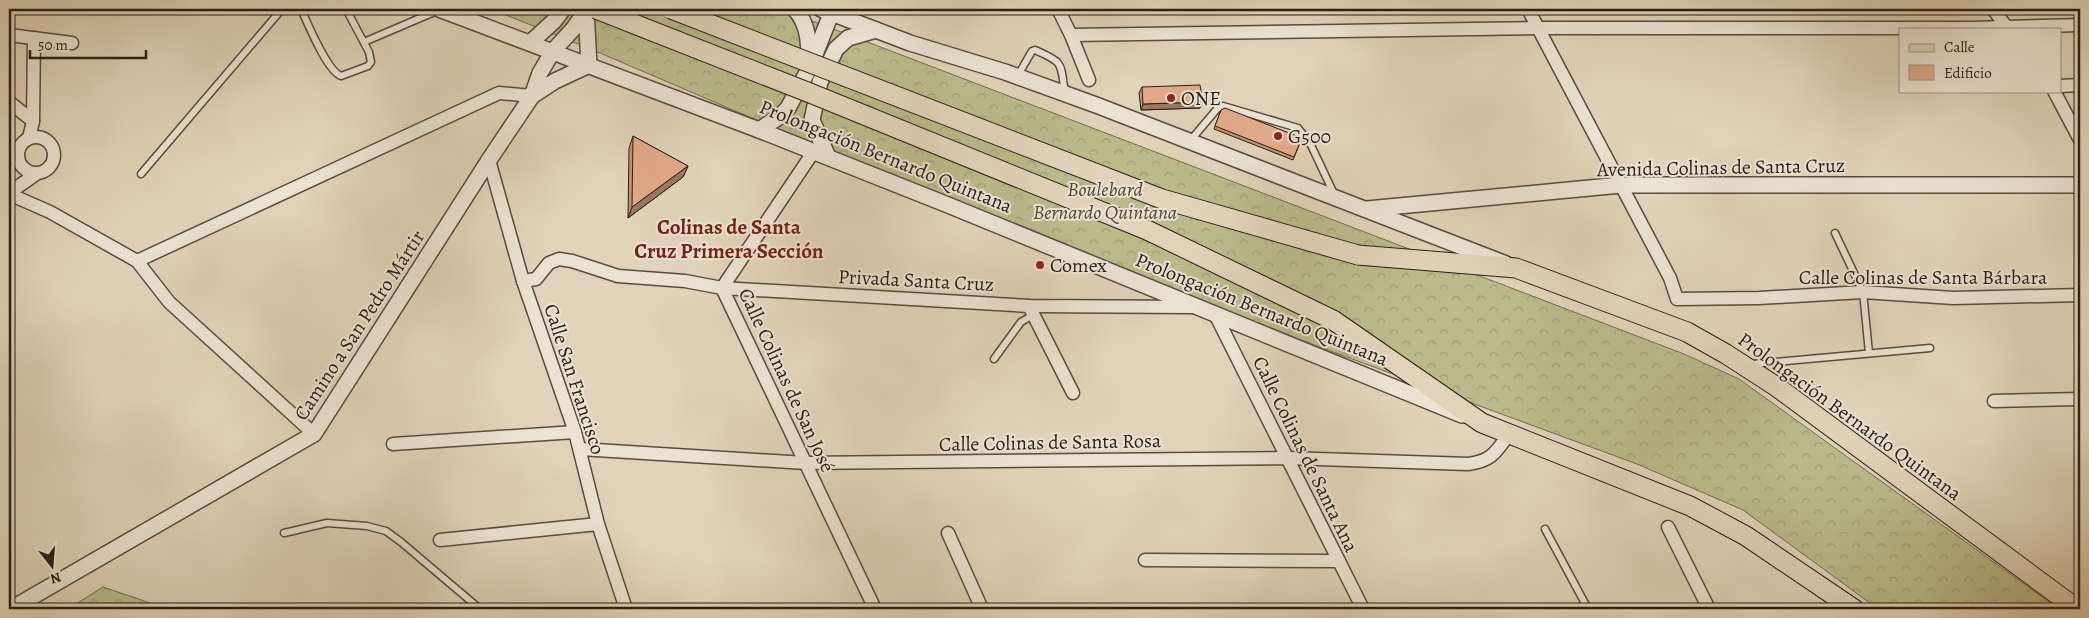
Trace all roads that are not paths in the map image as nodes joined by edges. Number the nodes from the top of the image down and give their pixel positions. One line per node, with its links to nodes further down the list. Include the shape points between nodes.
1 (282, 9): 44 (lane)
2 (300, 9): 20 (lane, via 336,74 346,76 368,66 371,62)
3 (346, 9): 20 (lane)
4 (440, 9): 20 (lane); 22 (street, Prolongación Bernardo Quintana)
5 (564, 9): 22 (street)
6 (590, 9): 23 (street, Camino a San Pedro Mártir); 24 (street); 67 (main road, bridge, via 810,92 1147,230 1333,320)
7 (671, 9): 52 (main road, bridge, via 1162,200 1358,255)
8 (795, 9): 25 (street, via 803,18 809,40)
9 (1058, 9): 18 (street)
10 (1528, 9): 15 (street)
11 (1994, 9): 14 (street)
12 (828, 10): 16 (street, Prolongación Bernardo Quintana); 25 (street)
13 (2080, 24): 14 (street)
14 (2007, 27): 15 (street)
15 (1538, 28): 18 (street); 45 (street)
16 (876, 30): 26 (street, Prolongación Bernardo Quintana); 40 (street, via 848,38 836,49 820,82 812,120)
17 (9, 35): 19 (street)
18 (1071, 35): 27 (street)
19 (34, 38): 21 (street); 34 (street)
20 (364, 42)
21 (72, 43)
22 (530, 43): 23 (street, Prolongación Bernardo Quintana)
23 (553, 51): 24 (street, Prolongación Bernardo Quintana); 32 (street, Camino a San Pedro Mártir)
24 (589, 65): 32 (street, Camino a San Pedro Mártir); 35 (street, Prolongación Bernardo Quintana)
25 (810, 68): 35 (street, via 788,108)
26 (1017, 77): 31 (street, Prolongación Bernardo Quintana); 31 (lane, via 1035,50 1057,59)
27 (1089, 80)
28 (2080, 85): 29 (street)
29 (2062, 86)
30 (2055, 92): 37 (street)
31 (1065, 94): 38 (street, Prolongación Bernardo Quintana)
32 (532, 96): 42 (street, Camino a San Pedro Mártir); 51 (street, via 499,93)
33 (9, 102): 34 (street)
34 (33, 121): 36 (street)
35 (759, 130): 39 (street, Prolongación Bernardo Quintana)
36 (30, 138): 41 (street, via 20,146); 43 (street, via 42,138 54,152 54,159 47,170)
37 (2080, 140)
38 (1190, 141): 48 (street, Prolongación Bernardo Quintana); 48 (lane, via 1217,108 1223,106 1298,128 1310,143)
39 (814, 151): 40 (street, Prolongación Bernardo Quintana); 54 (street, Calle Colinas de San José)
40 (828, 157): 57 (street, Prolongación Bernardo Quintana)
41 (13, 160): 43 (street)
42 (489, 160): 53 (street, Calle San Francisco); 69 (street, Camino a San Pedro Mártir)
43 (36, 174): 47 (street)
44 (141, 174)
45 (1621, 185): 46 (street, Avenida Colinas de Santa Cruz); 49 (street, Avenida Colinas de Santa Cruz); 55 (street, Calle Colinas de Santa Bárbara, via 1670,278 1677,299)
46 (2080, 185)
47 (9, 194): 51 (street, via 50,212)
48 (1337, 199): 49 (street, Prolongación Bernardo Quintana)
49 (1363, 209): 52 (street, Prolongación Bernardo Quintana)
50 (1835, 233): 55 (lane)
51 (137, 261): 69 (street, via 169,302)
52 (1516, 268): 63 (main road, Prolongación Bernardo Quintana, via 1686,332)
53 (523, 281): 54 (street, Privada Santa Cruz, via 536,279 549,263 559,259 618,276 685,281); 68 (street, Calle San Francisco)
54 (722, 288): 58 (street, Privada Santa Cruz); 74 (street, Calle Colinas de San José)
55 (1863, 292): 56 (street, Calle Colinas de Santa Bárbara, via 1953,298); 61 (lane)
56 (2080, 295)
57 (1199, 307): 58 (street, Privada Santa Cruz); 59 (street, Prolongación Bernardo Quintana)
58 (1031, 310): 62 (lane); 64 (street)
59 (1216, 316): 67 (street, Prolongación Bernardo Quintana); 73 (street, Calle Colinas de Santa Ana)
60 (1930, 348): 61 (lane)
61 (1869, 353): 63 (lane)
62 (994, 359)
63 (1743, 365): 92 (main road, Prolongación Bernardo Quintana)
64 (1073, 393)
65 (2080, 399): 66 (street)
66 (1994, 401)
67 (1482, 423): 70 (main road, Prolongación Bernardo Quintana)
68 (575, 432): 71 (street); 72 (street, Calle San Francisco)
69 (314, 434): 83 (street, Camino a San Pedro Mártir)
70 (1509, 434): 73 (street, Calle Colinas de Santa Rosa, via 1492,457 1468,464); 91 (main road, Prolongación Bernardo Quintana, via 1690,506 1746,536)
71 (393, 444)
72 (580, 449): 74 (street, Calle Colinas de Santa Rosa); 75 (street, Calle San Francisco)
73 (1288, 458): 74 (street, Calle Colinas de Santa Rosa); 82 (street, Calle Colinas de Santa Ana)
74 (806, 463): 86 (street, Calle Colinas de San José)
75 (598, 524): 80 (street); 85 (street, Calle San Francisco)
76 (1668, 527): 90 (street)
77 (1544, 529): 89 (lane)
78 (284, 533): 84 (lane, via 327,523 386,531)
79 (948, 533): 87 (street)
80 (440, 540)
81 (1145, 560): 82 (street)
82 (1338, 561): 88 (street, Calle Colinas de Santa Ana)
83 (11, 609)
84 (480, 609)
85 (626, 609)
86 (875, 609)
87 (982, 609)
88 (1363, 609)
89 (1588, 609)
90 (1709, 609)
91 (1854, 609)
92 (2077, 609)

